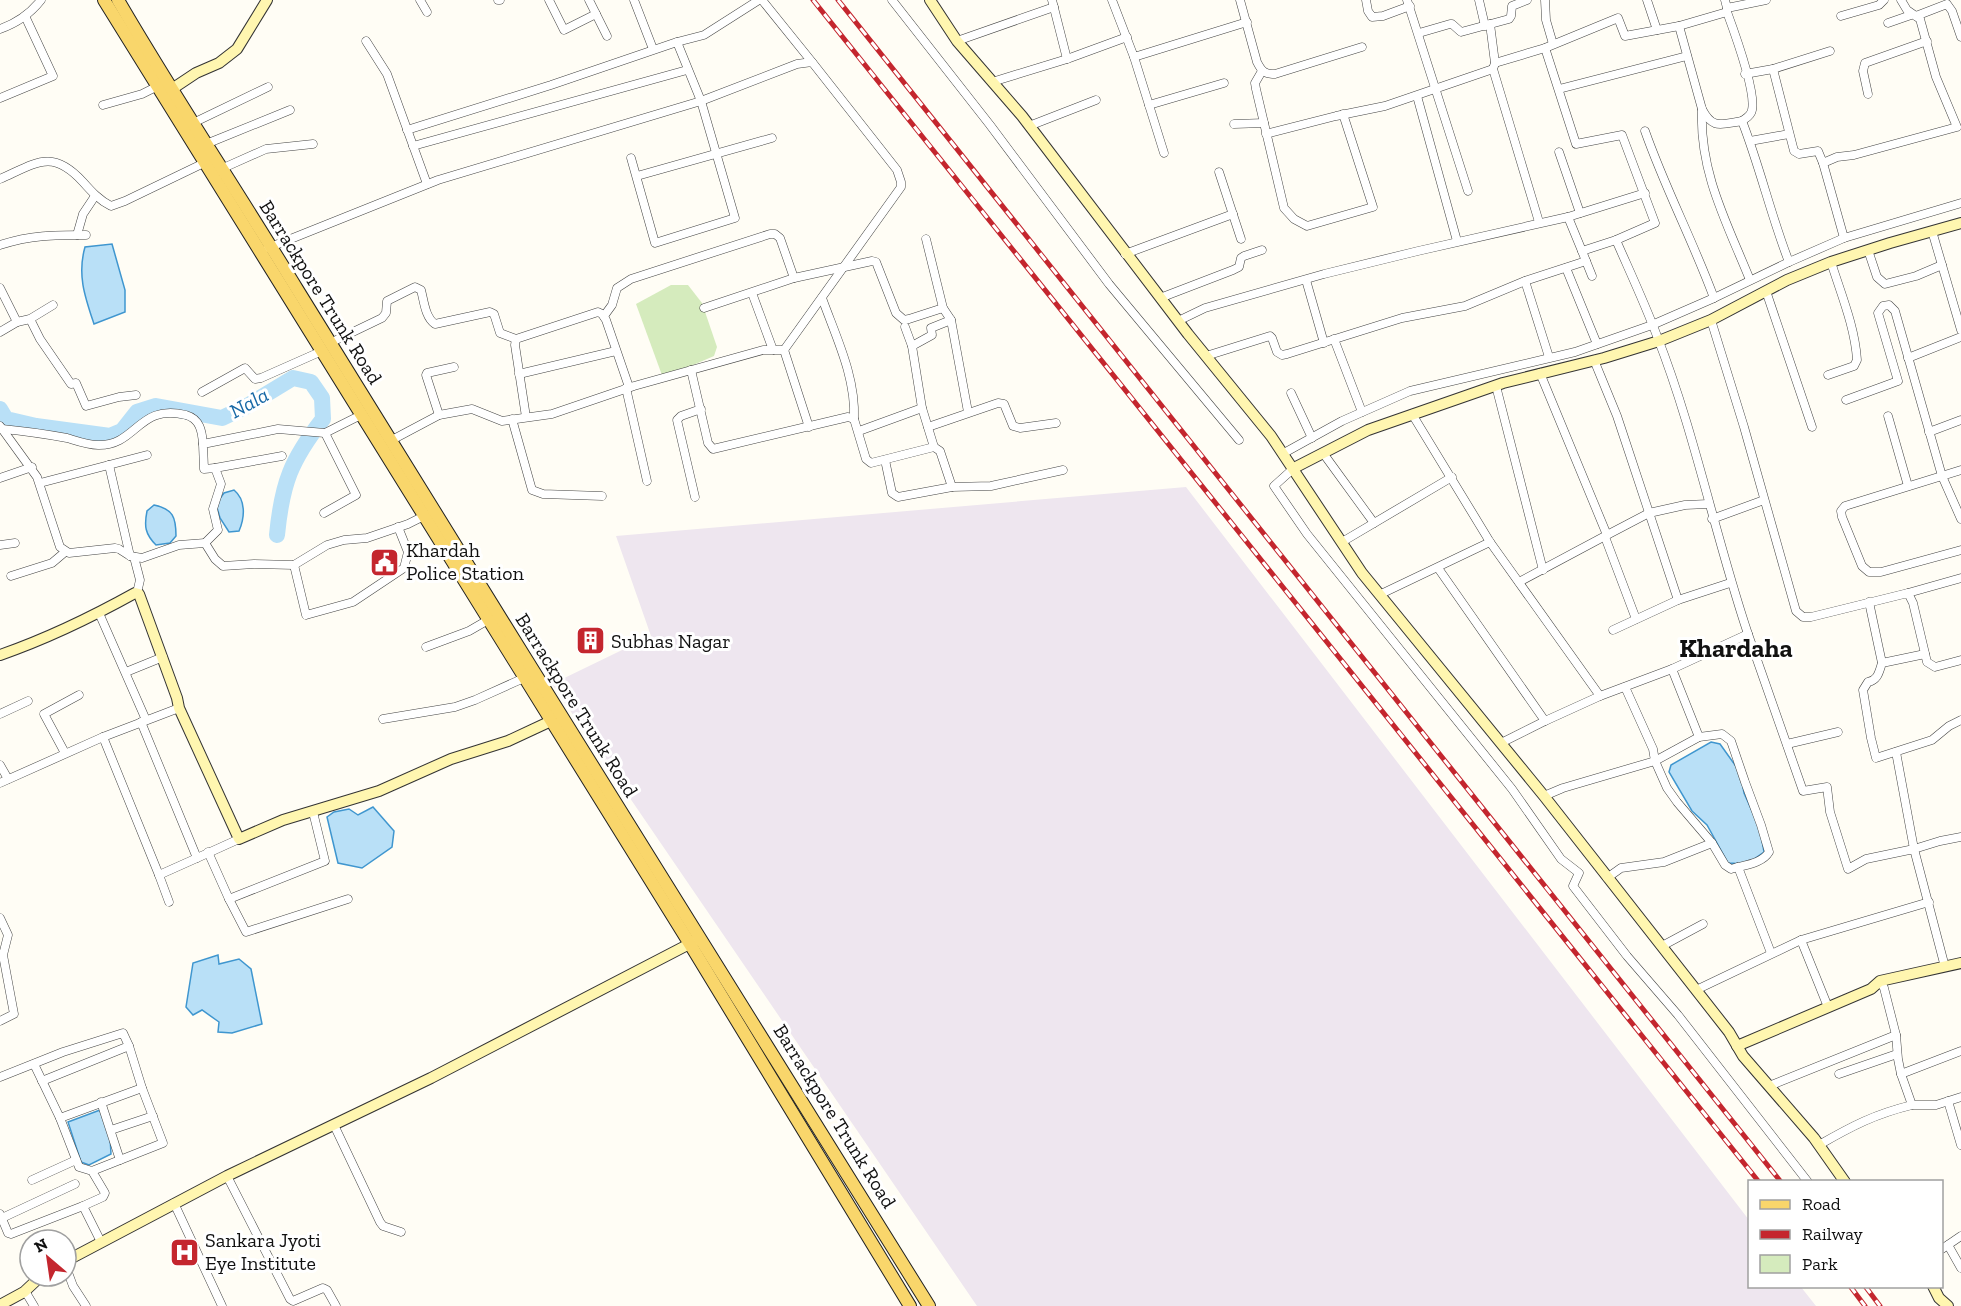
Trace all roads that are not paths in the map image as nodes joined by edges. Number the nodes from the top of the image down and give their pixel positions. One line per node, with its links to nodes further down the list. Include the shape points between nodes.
1 (41, 0): 29 (street)
2 (104, 0): 65 (main road, Barrackpore Trunk Road)
3 (118, 0): 65 (main road, Barrackpore Trunk Road)
4 (267, 0): 65 (street, via 237,49 219,63)
5 (420, 0): 26 (street)
6 (549, 0): 27 (street, via 564,30)
7 (589, 0): 27 (street)
8 (634, 0): 49 (street)
9 (760, 0): 45 (street, via 704,35); 54 (street)
10 (892, 0): 200 (street, via 1108,284)
11 (1112, 0): 40 (street)
12 (1240, 0): 32 (street)
13 (1366, 0): 22 (street, via 1372,17 1383,16)
14 (1479, 0): 34 (street)
15 (1527, 0): 23 (street)
16 (1545, 0): 46 (street, via 1545,20)
17 (1647, 0): 37 (street)
18 (1766, 0): 25 (street)
19 (1884, 0): 30 (street)
20 (1901, 0): 28 (street)
21 (933, 1): 43 (street)
22 (1408, 3): 38 (street)
23 (1511, 3): 34 (street, via 1509,18)
24 (1053, 4): 43 (street); 53 (street)
25 (1726, 7): 35 (street); 59 (street)
26 (427, 12)
27 (596, 14): 39 (street)
28 (1914, 15): 31 (street, via 1947,4); 33 (street); 44 (street, via 1920,19)
29 (24, 16): 36 (street); 68 (street, via 53,76)
30 (1840, 16)
31 (1958, 16): 41 (street)
32 (1247, 22): 52 (street); 58 (street)
33 (1888, 23)
34 (1487, 25): 38 (street, via 1461,32 1452,24); 55 (street)
35 (1679, 26): 37 (street); 51 (street)
36 (0, 28)
37 (1657, 30): 46 (street, via 1625,36 1618,18)
38 (1419, 33): 63 (street)
39 (607, 36)
40 (1127, 37): 52 (street); 53 (street)
41 (1961, 37)
42 (366, 41): 81 (street, via 387,74)
43 (957, 41): 60 (street)
44 (1927, 41): 66 (street, via 1865,63); 95 (street, via 1936,77 1957,127)
45 (677, 42): 49 (street); 57 (street)
46 (1553, 44): 48 (street)
47 (1362, 47): 58 (street, via 1275,74)
48 (1545, 48): 55 (street); 64 (street)
49 (653, 49): 81 (street)
50 (1830, 51): 56 (street)
51 (1687, 56): 64 (street); 73 (street)
52 (1134, 57): 72 (street)
53 (1067, 59): 60 (street)
54 (812, 62): 70 (street, via 797,64); 128 (street, via 897,170 901,182 899,192)
55 (1494, 66): 63 (street); 108 (street)
56 (1773, 69): 59 (street); 84 (street)
57 (687, 70): 70 (street); 89 (street)
58 (1262, 71): 78 (street, via 1255,83)
59 (1745, 74): 76 (street, via 1752,110)
60 (992, 82): 80 (street)
61 (1224, 83): 72 (street)
62 (268, 87): 77 (street)
63 (1435, 89): 67 (street); 101 (street)
64 (1559, 89): 102 (street, via 1576,144 1622,135)
65 (164, 91): 71 (street); 77 (main road, Barrackpore Trunk Road); 94 (main road, Barrackpore Trunk Road)
66 (1868, 94)
67 (1417, 96): 75 (street); 117 (street)
68 (0, 98)
69 (1096, 100): 80 (street)
70 (701, 101): 91 (street); 100 (street)
71 (103, 105)
72 (1149, 105): 92 (street)
73 (1702, 109): 76 (street, via 1717,125); 133 (street, via 1701,132 1712,186)
74 (290, 110): 87 (street)
75 (1343, 114): 83 (street); 83 (street, via 1373,207 1307,226 1284,208)
76 (1742, 121): 86 (street)
77 (193, 123): 87 (main road, Barrackpore Trunk Road)
78 (1264, 123): 79 (street); 83 (street)
79 (1234, 124)
80 (1029, 126): 123 (street)
81 (407, 130): 89 (street)
82 (1645, 131): 140 (street)
83 (1266, 134)
84 (1789, 134): 86 (street); 95 (street, via 1796,154 1818,151)
85 (772, 138): 91 (street)
86 (1750, 141): 125 (street)
87 (206, 144): 96 (main road, Barrackpore Trunk Road)
88 (313, 144): 96 (street, via 266,149)
89 (413, 146): 100 (street)
90 (1559, 152): 105 (street)
91 (715, 153): 98 (street); 98 (street, via 735,218 655,243)
92 (1164, 153)
93 (631, 158): 98 (street)
94 (206, 162): 103 (street, via 111,206); 119 (main road, Barrackpore Trunk Road)
95 (1822, 163): 113 (street)
96 (221, 168): 119 (main road, Barrackpore Trunk Road)
97 (1219, 172): 106 (street)
98 (637, 176)
99 (0, 179): 103 (street, via 42,161 55,160 78,176)
100 (427, 184): 119 (street)
101 (1468, 190)
102 (1645, 193): 105 (street); 116 (street, via 1655,223)
103 (95, 196): 111 (street, via 83,214)
104 (1961, 203): 113 (street)
105 (1580, 213): 107 (street)
106 (1233, 214): 115 (street); 123 (street)
107 (1569, 217): 108 (street); 121 (street)
108 (1539, 222): 117 (street)
109 (1961, 223): 110 (street)
110 (1932, 231): 122 (street); 127 (street)
111 (77, 235): 112 (street); 118 (street, via 23,237)
112 (86, 235)
113 (1844, 238): 125 (street)
114 (926, 239): 143 (street)
115 (1241, 239)
116 (1616, 240): 121 (street); 153 (street)
117 (1457, 241): 132 (street)
118 (0, 245)
119 (266, 249): 160 (main road, Barrackpore Trunk Road)
120 (1262, 250): 139 (street, via 1241,258 1239,267 1233,270)
121 (1582, 250): 124 (street)
122 (1868, 250): 126 (street); 127 (street, via 1877,277 1885,284)
123 (1125, 254): 139 (street)
124 (1586, 261): 129 (street); 130 (street)
125 (1789, 262): 133 (street)
126 (1831, 262): 136 (street); 172 (street, via 1857,360 1854,366)
127 (1942, 265): 151 (street)
128 (843, 267): 131 (street); 138 (street); 143 (street, via 876,262 896,313 904,320)
129 (1566, 268): 134 (street); 158 (street)
130 (1592, 276)
131 (794, 278): 137 (street); 144 (street, via 780,238 770,234 631,279 617,288)
132 (1306, 280): 148 (street, via 1205,308); 157 (street)
133 (1750, 280): 140 (street)
134 (1525, 281): 156 (street, via 1465,306 1402,318); 165 (street)
135 (0, 288): 149 (street)
136 (1766, 291): 147 (street); 194 (street)
137 (752, 292): 142 (street); 161 (street)
138 (822, 298): 162 (street); 188 (street, via 851,378)
139 (1160, 298): 148 (street)
140 (1714, 298): 153 (street)
141 (53, 305): 145 (street)
142 (704, 308)
143 (943, 308): 146 (street)
144 (604, 316): 155 (street, via 598,312); 163 (street)
145 (30, 319): 149 (street); 177 (street, via 71,384 76,383 86,406)
146 (951, 320): 159 (street, via 931,328 932,335); 181 (street)
147 (1711, 320): 153 (street); 224 (street)
148 (1178, 321): 164 (street)
149 (17, 322): 152 (street)
150 (905, 327): 159 (street)
151 (1961, 330)
152 (0, 332)
153 (1656, 333): 158 (street); 167 (street); 225 (street)
154 (1961, 337): 166 (street)
155 (516, 339): 160 (street, via 500,333 490,312 431,322 421,290 415,287 387,301 382,318); 171 (street)
156 (1334, 339): 157 (street); 182 (street)
157 (1324, 343): 164 (street, via 1282,355 1270,336)
158 (1598, 344): 165 (street)
159 (912, 346): 179 (street)
160 (326, 347): 175 (street, via 261,378 255,379 245,368); 184 (main road, Barrackpore Trunk Road); 201 (main road, Barrackpore Trunk Road)
161 (773, 350): 162 (street); 169 (street)
162 (784, 350): 192 (street)
163 (616, 351): 171 (street); 174 (street)
164 (1206, 356): 204 (street)
165 (1549, 357): 182 (street, via 1410,391)
166 (1908, 358): 178 (street, via 1894,311 1889,305 1883,306 1878,314 1898,381); 197 (street)
167 (1594, 360): 170 (street); 228 (street)
168 (454, 367): 185 (street, via 426,375)
169 (691, 370): 174 (street); 180 (street)
170 (1540, 373): 173 (street); 233 (street)
171 (519, 374): 187 (street)
172 (1828, 375)
173 (1496, 386): 183 (street); 244 (street)
174 (628, 388): 187 (street, via 552,414); 218 (street)
175 (202, 392)
176 (1291, 393): 199 (street)
177 (135, 395)
178 (1846, 400)
179 (922, 408): 193 (street); 196 (street)
180 (701, 410): 192 (street, via 708,443 713,449); 223 (street, via 677,420)
181 (969, 412): 191 (street, via 998,403 1004,404 1013,426); 193 (street)
182 (1362, 412): 199 (street)
183 (1412, 414): 205 (street, via 1368,430); 216 (street)
184 (361, 415): 198 (street); 227 (main road, Barrackpore Trunk Road)
185 (439, 415): 189 (street, via 472,409 502,421); 201 (street)
186 (1888, 416): 220 (street)
187 (526, 417): 189 (street)
188 (854, 418): 192 (street); 196 (street)
189 (512, 419): 222 (street, via 532,490)
190 (1961, 420): 197 (street)
191 (1056, 423)
192 (809, 427)
193 (928, 427): 203 (street)
194 (1812, 427)
195 (1, 428): 202 (street, via 97,446 111,444 152,417 171,412 198,422); 210 (street)
196 (859, 431): 208 (street, via 866,459 871,463)
197 (1929, 432): 215 (street)
198 (325, 433): 202 (street, via 278,429); 226 (street, via 356,495)
199 (1312, 438): 204 (street)
200 (1239, 440)
201 (390, 441): 227 (main road, Barrackpore Trunk Road)
202 (203, 444): 211 (street, via 204,469)
203 (934, 447): 208 (street); 221 (street, via 940,451)
204 (1284, 453): 212 (street)
205 (1323, 453): 212 (street); 231 (street)
206 (147, 455): 209 (street)
207 (282, 456): 211 (street)
208 (885, 460): 221 (street, via 894,496)
209 (109, 465): 219 (street); 241 (street)
210 (32, 467): 217 (street); 219 (street)
211 (215, 468): 237 (street, via 221,484 213,509 218,530)
212 (1294, 468): 234 (street); 345 (street, via 1274,486 1307,534 1512,789 1561,859 1579,873 1573,886)
213 (1063, 470): 221 (street, via 991,486)
214 (1961, 470): 215 (street)
215 (1942, 476): 220 (street); 230 (street)
216 (1452, 477): 231 (street); 235 (street)
217 (0, 478)
218 (647, 481)
219 (40, 483): 240 (street, via 54,532)
220 (1908, 486): 239 (street, via 1845,506 1841,511 1862,566 1869,572 1881,572)
221 (952, 487)
222 (602, 496)
223 (695, 497)
224 (1764, 500): 229 (street); 253 (street, via 1796,611 1811,617)
225 (1708, 504): 228 (street); 229 (street)
226 (324, 513)
227 (428, 513): 232 (street); 256 (main road, Barrackpore Trunk Road); 306 (main road, Barrackpore Trunk Road)
228 (1649, 513): 233 (street); 252 (street)
229 (1712, 519): 248 (street)
230 (1961, 519)
231 (1374, 523): 234 (street)
232 (398, 527): 242 (street, via 367,538 327,545); 242 (street, via 408,552 404,568 353,602 306,615)
233 (1606, 536): 244 (street); 255 (street)
234 (1342, 542): 251 (street)
235 (1490, 542): 243 (street); 247 (street)
236 (15, 543): 238 (street)
237 (205, 543): 241 (street, via 179,545 142,558); 242 (street, via 223,566)
238 (0, 545)
239 (1961, 550)
240 (65, 552): 241 (street, via 114,548); 245 (street, via 52,563)
241 (132, 556): 249 (street, via 140,580)
242 (294, 565)
243 (1438, 568): 251 (street); 278 (street)
244 (1543, 570): 247 (street)
245 (11, 576)
246 (1961, 578): 250 (street)
247 (1519, 582): 270 (street)
248 (1731, 583): 252 (street); 258 (street)
249 (137, 593): 254 (street); 262 (street)
250 (1908, 593): 253 (street); 261 (street)
251 (1381, 594): 282 (street)
252 (1678, 600): 255 (street)
253 (1869, 602): 264 (street)
254 (99, 613): 260 (street, via 47,638); 266 (street)
255 (1636, 619): 257 (street)
256 (488, 620): 259 (street); 267 (main road, Barrackpore Trunk Road)
257 (1613, 630)
258 (1748, 634): 265 (street); 283 (street)
259 (426, 647)
260 (0, 654)
261 (1924, 654): 263 (street, via 1935,667); 264 (street)
262 (163, 657): 266 (street); 272 (street)
263 (1961, 660)
264 (1882, 663): 284 (street, via 1874,681 1868,682 1863,690 1876,758)
265 (1672, 669): 268 (street); 280 (street)
266 (126, 672): 276 (street)
267 (524, 678): 274 (street, via 454,707); 277 (main road, Barrackpore Trunk Road)
268 (1625, 687): 270 (street); 286 (street)
269 (79, 695): 285 (street, via 44,714)
270 (1600, 696): 278 (street)
271 (28, 701): 273 (street)
272 (179, 708): 276 (street); 292 (street)
273 (0, 714)
274 (383, 719)
275 (1961, 720): 284 (street, via 1932,740)
276 (144, 721): 281 (street); 296 (street)
277 (551, 721): 290 (street, via 379,791); 308 (main road, Barrackpore Trunk Road)
278 (1545, 721): 282 (street)
279 (1838, 732): 283 (street)
280 (1699, 736): 286 (street); 297 (street, via 1722,734 1731,741 1761,825 1767,856)
281 (103, 737): 285 (street); 298 (street)
282 (1501, 743): 289 (street)
283 (1787, 744): 294 (street, via 1803,791 1827,787 1830,812 1848,869 1866,859)
284 (1896, 752): 294 (street)
285 (65, 753): 288 (street)
286 (1655, 760): 289 (street); 293 (street, via 1667,788)
287 (0, 765): 288 (street)
288 (4, 781)
289 (1544, 796): 299 (street)
290 (313, 812): 292 (street); 300 (street, via 325,861)
291 (1961, 837): 294 (street)
292 (239, 839): 295 (street)
293 (1712, 843): 297 (street, via 1725,865 1731,869); 299 (street, via 1664,862 1621,868)
294 (1914, 849): 303 (street)
295 (208, 852): 296 (street); 300 (street)
296 (197, 858): 298 (street)
297 (1738, 867): 311 (street)
298 (159, 875): 302 (street)
299 (1607, 878): 309 (street)
300 (229, 899): 301 (street, via 246,932)
301 (348, 899)
302 (169, 902)
303 (1929, 902): 307 (street); 313 (street)
304 (0, 918): 310 (street, via 8,935)
305 (1703, 924): 309 (street)
306 (701, 938): 308 (street); 367 (main road, Barrackpore Trunk Road)
307 (1801, 940): 311 (street); 316 (street)
308 (690, 944): 336 (street); 366 (main road, Barrackpore Trunk Road)
309 (1662, 946): 315 (street)
310 (3, 947): 317 (street, via 14,1014)
311 (1771, 953): 315 (street)
312 (1961, 963): 313 (street)
313 (1945, 967): 314 (street)
314 (1880, 981): 316 (street, via 1871,989); 318 (street)
315 (1696, 990): 320 (street)
316 (1828, 1007): 320 (street)
317 (0, 1021)
318 (1896, 1035): 322 (street); 328 (street)
319 (129, 1046): 323 (street, via 122,1033); 327 (street); 329 (street)
320 (1737, 1046): 328 (street)
321 (1961, 1051): 325 (street)
322 (1897, 1054): 324 (street); 325 (street)
323 (34, 1064): 326 (street); 327 (street)
324 (1839, 1074)
325 (1901, 1074): 333 (street)
326 (0, 1077)
327 (42, 1081): 335 (street)
328 (1769, 1086): 338 (street)
329 (142, 1088): 332 (street); 334 (street)
330 (1961, 1097): 331 (street)
331 (1948, 1101): 333 (street); 339 (street)
332 (101, 1102): 335 (street); 337 (street)
333 (1912, 1105): 338 (street, via 1882,1112)
334 (153, 1116): 337 (street); 341 (street, via 163,1143)
335 (60, 1118): 340 (street)
336 (334, 1125): 343 (street); 351 (street, via 380,1222)
337 (111, 1131): 341 (street)
338 (1819, 1145): 346 (street)
339 (1961, 1145)
340 (76, 1160): 342 (street, via 80,1167); 344 (street)
341 (120, 1160): 342 (street)
342 (92, 1171): 349 (street, via 105,1194)
343 (227, 1176): 348 (street); 365 (street, via 290,1299 294,1301 323,1288)
344 (32, 1180)
345 (1806, 1180)
346 (1844, 1180)
347 (75, 1184): 350 (street)
348 (174, 1203): 353 (street); 364 (street)
349 (83, 1206): 350 (street, via 11,1234); 353 (street)
350 (1, 1216)
351 (401, 1232)
352 (1961, 1236): 354 (street)
353 (101, 1242): 355 (street)
354 (1945, 1247): 356 (street)
355 (78, 1254)
356 (1961, 1268)
357 (28, 1288): 360 (street)
358 (75, 1288): 363 (street)
359 (1934, 1288): 368 (street)
360 (25, 1291): 361 (street); 362 (street)
361 (0, 1305)
362 (34, 1306)
363 (86, 1306)
364 (222, 1306)
365 (336, 1306)
366 (910, 1306)
367 (929, 1306)
368 (1948, 1306)

